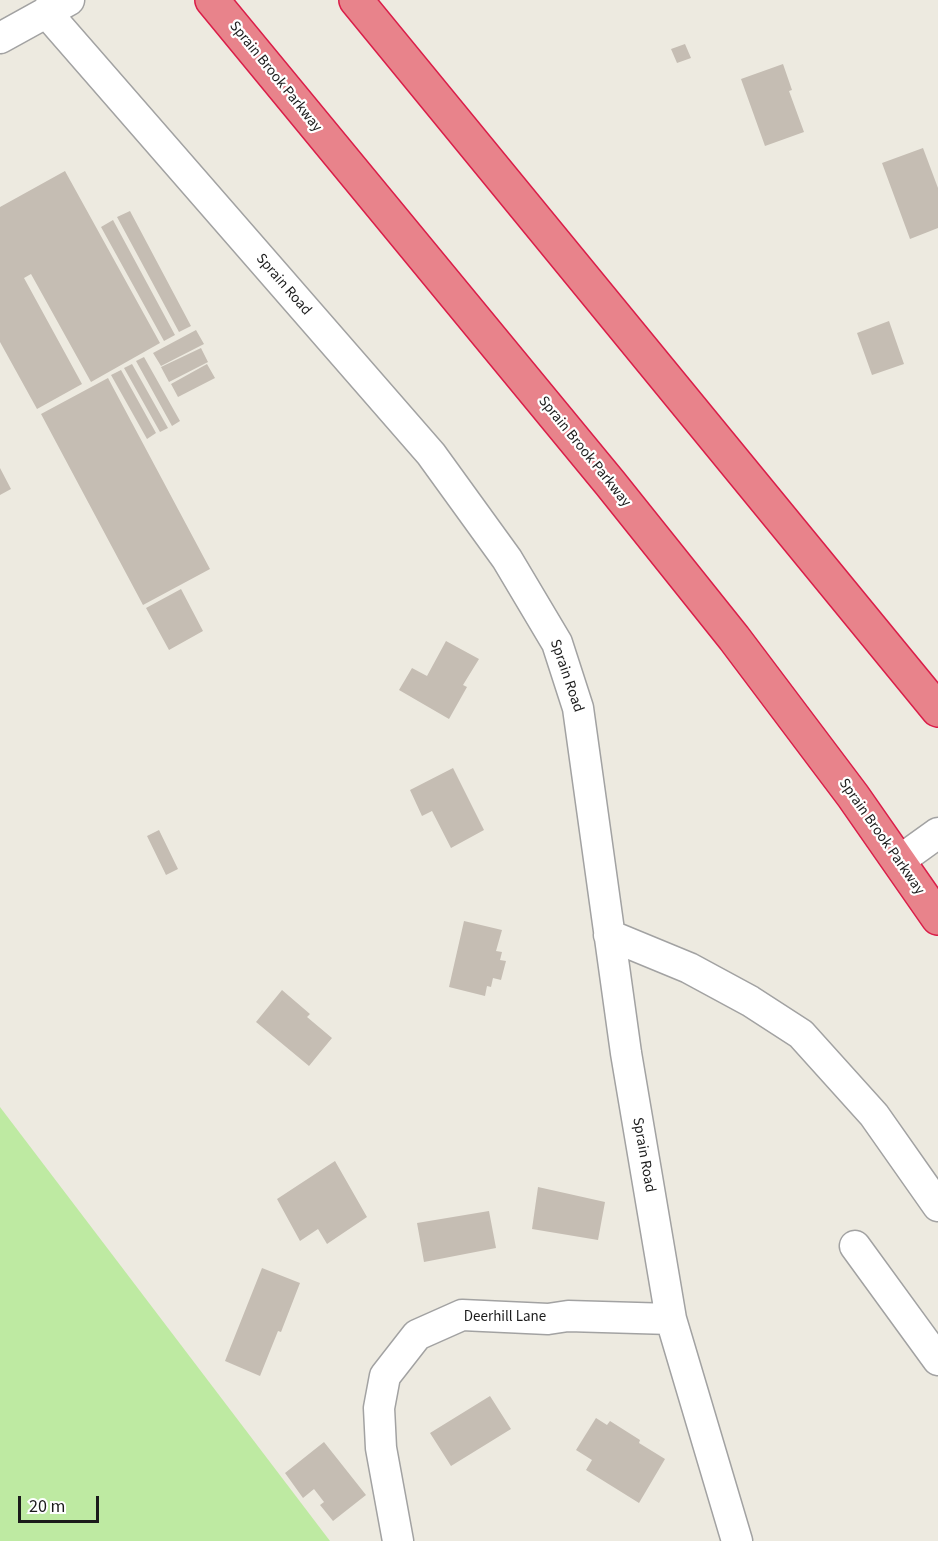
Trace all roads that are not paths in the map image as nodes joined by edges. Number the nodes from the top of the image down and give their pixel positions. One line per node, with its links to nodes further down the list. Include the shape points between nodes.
1 (212, 0): 7 (highway, Sprain Brook Parkway, via 686,577)
2 (356, 0): 5 (highway)
3 (57, 6): 4 (street); 9 (street, Sprain Road, via 431,454 507,560 556,643 578,708)
4 (0, 38)
5 (938, 710)
6 (938, 833): 7 (street)
7 (899, 861): 8 (highway, Sprain Brook Parkway)
8 (938, 918)
9 (609, 935): 10 (street, via 689,968 801,1034 874,1115); 12 (street, Sprain Road)
10 (938, 1206)
11 (855, 1245): 13 (street)
12 (671, 1319): 14 (street, Deerhill Lane, via 462,1316 417,1335 385,1376 379,1408 381,1448); 15 (street, Sprain Road)
13 (938, 1360)
14 (398, 1541)
15 (737, 1541)

